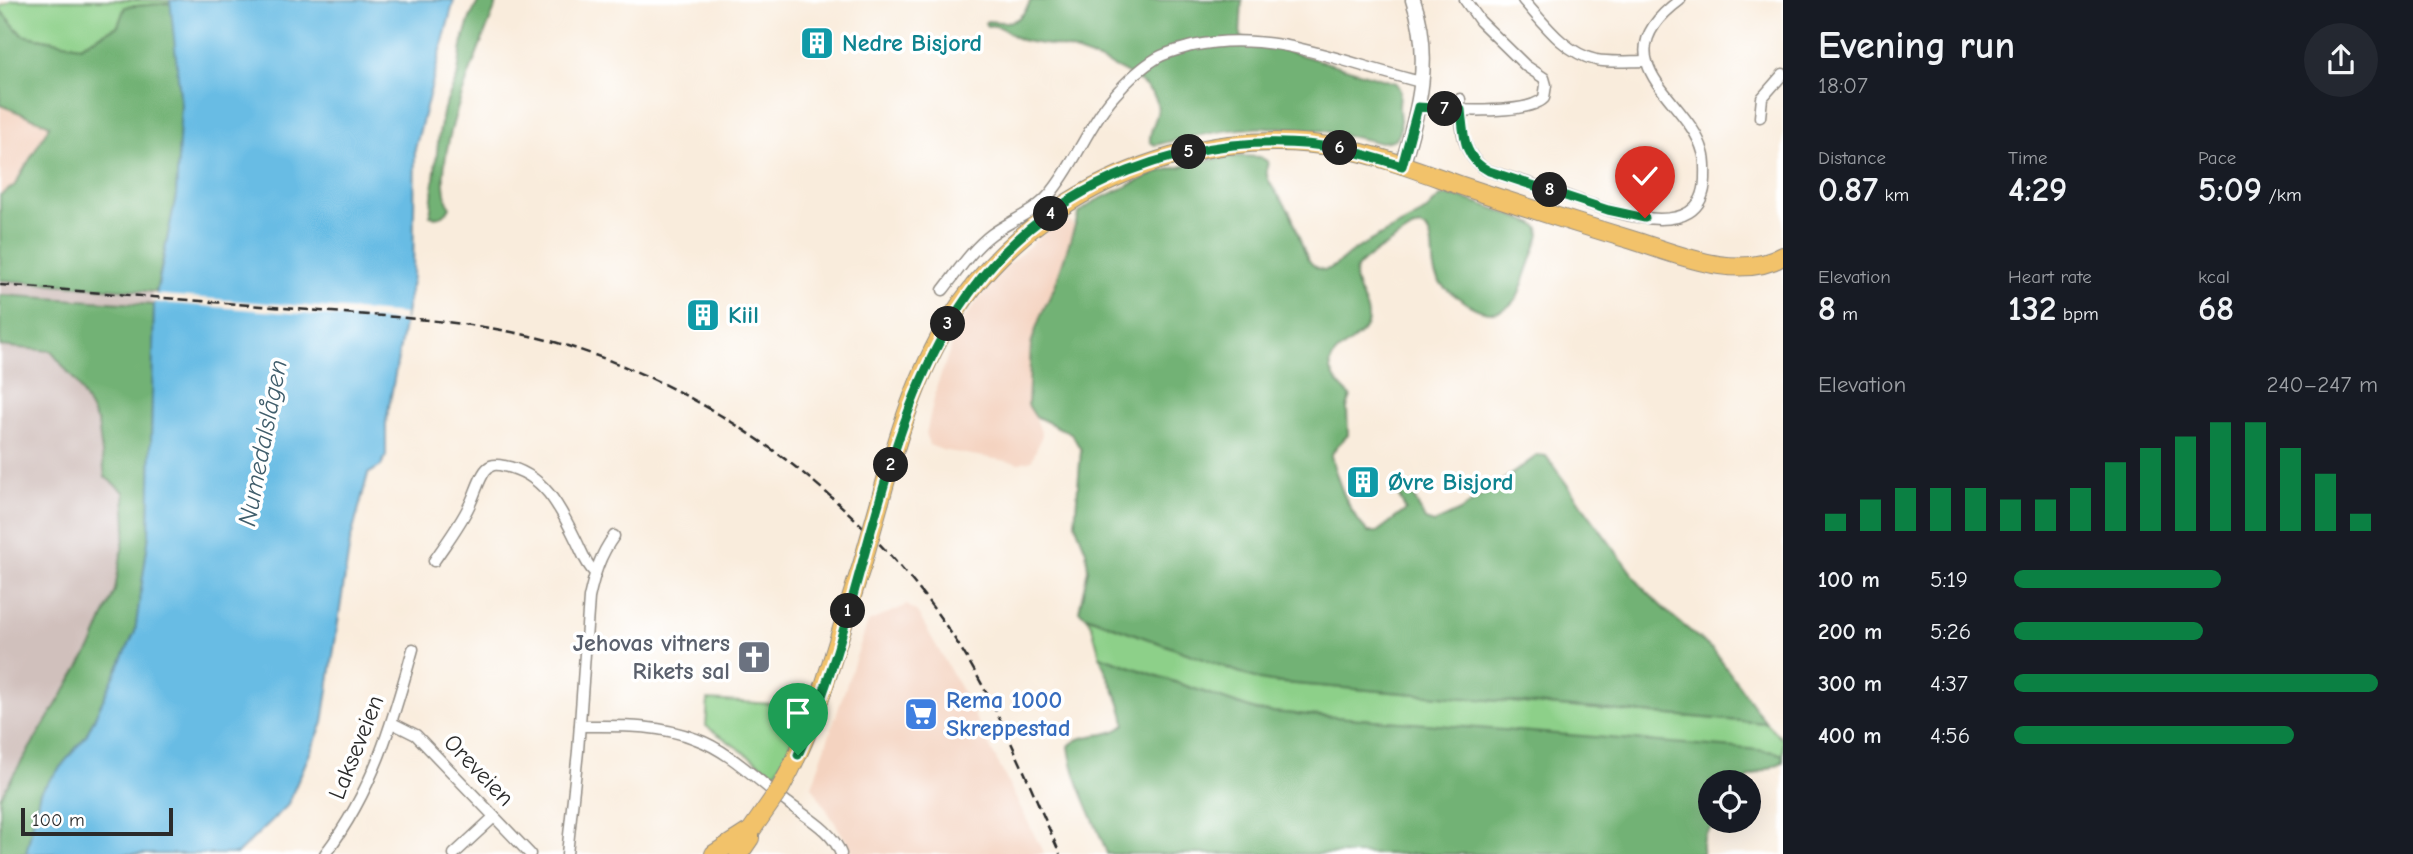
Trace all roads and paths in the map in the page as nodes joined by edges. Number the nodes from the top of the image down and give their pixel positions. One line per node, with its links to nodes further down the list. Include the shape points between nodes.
1 (1413, 0): 7 (street, via 1423,38)
2 (1465, 0): 8 (street, via 1546,85 1544,98 1534,106 1499,109)
3 (1523, 0): 5 (street, via 1563,43 1584,56)
4 (1680, 0): 5 (street, via 1652,26)
5 (1646, 61): 8 (street, via 1692,127 1703,152 1702,197 1690,212 1681,215 1629,216 1478,166 1465,143)
6 (1783, 74): 10 (street, via 1762,98)
7 (1421, 82): 9 (street); 13 (street, via 1270,42 1210,43 1158,57 1134,75 1094,120 1047,198 990,234)
8 (1461, 104): 9 (street)
9 (1418, 107): 11 (street)
10 (1760, 117)
11 (1402, 166): 12 (main road, via 1705,261 1743,267); 21 (main road, bridge, via 1315,144 1202,149 1151,163 1088,190 1001,257 972,287 930,358 880,501 817,710 798,755)
12 (1783, 256)
13 (943, 290)
14 (614, 536): 16 (street)
15 (434, 561): 16 (street, via 468,508 484,472 496,464 537,479)
16 (595, 573): 19 (street, via 589,598)
17 (413, 649): 18 (street, Lakseveien)
18 (392, 723): 20 (street, Oreveien, via 416,735); 22 (street, Lakseveien, via 370,781)
19 (580, 726): 25 (street); 28 (street, via 645,726 700,740 832,837)
20 (494, 817): 23 (street); 24 (street, Oreveien)
21 (750, 832): 26 (main road); 27 (main road)
22 (325, 854)
23 (454, 854)
24 (530, 854)
25 (567, 854)
26 (714, 854)
27 (739, 854)
28 (841, 854)

